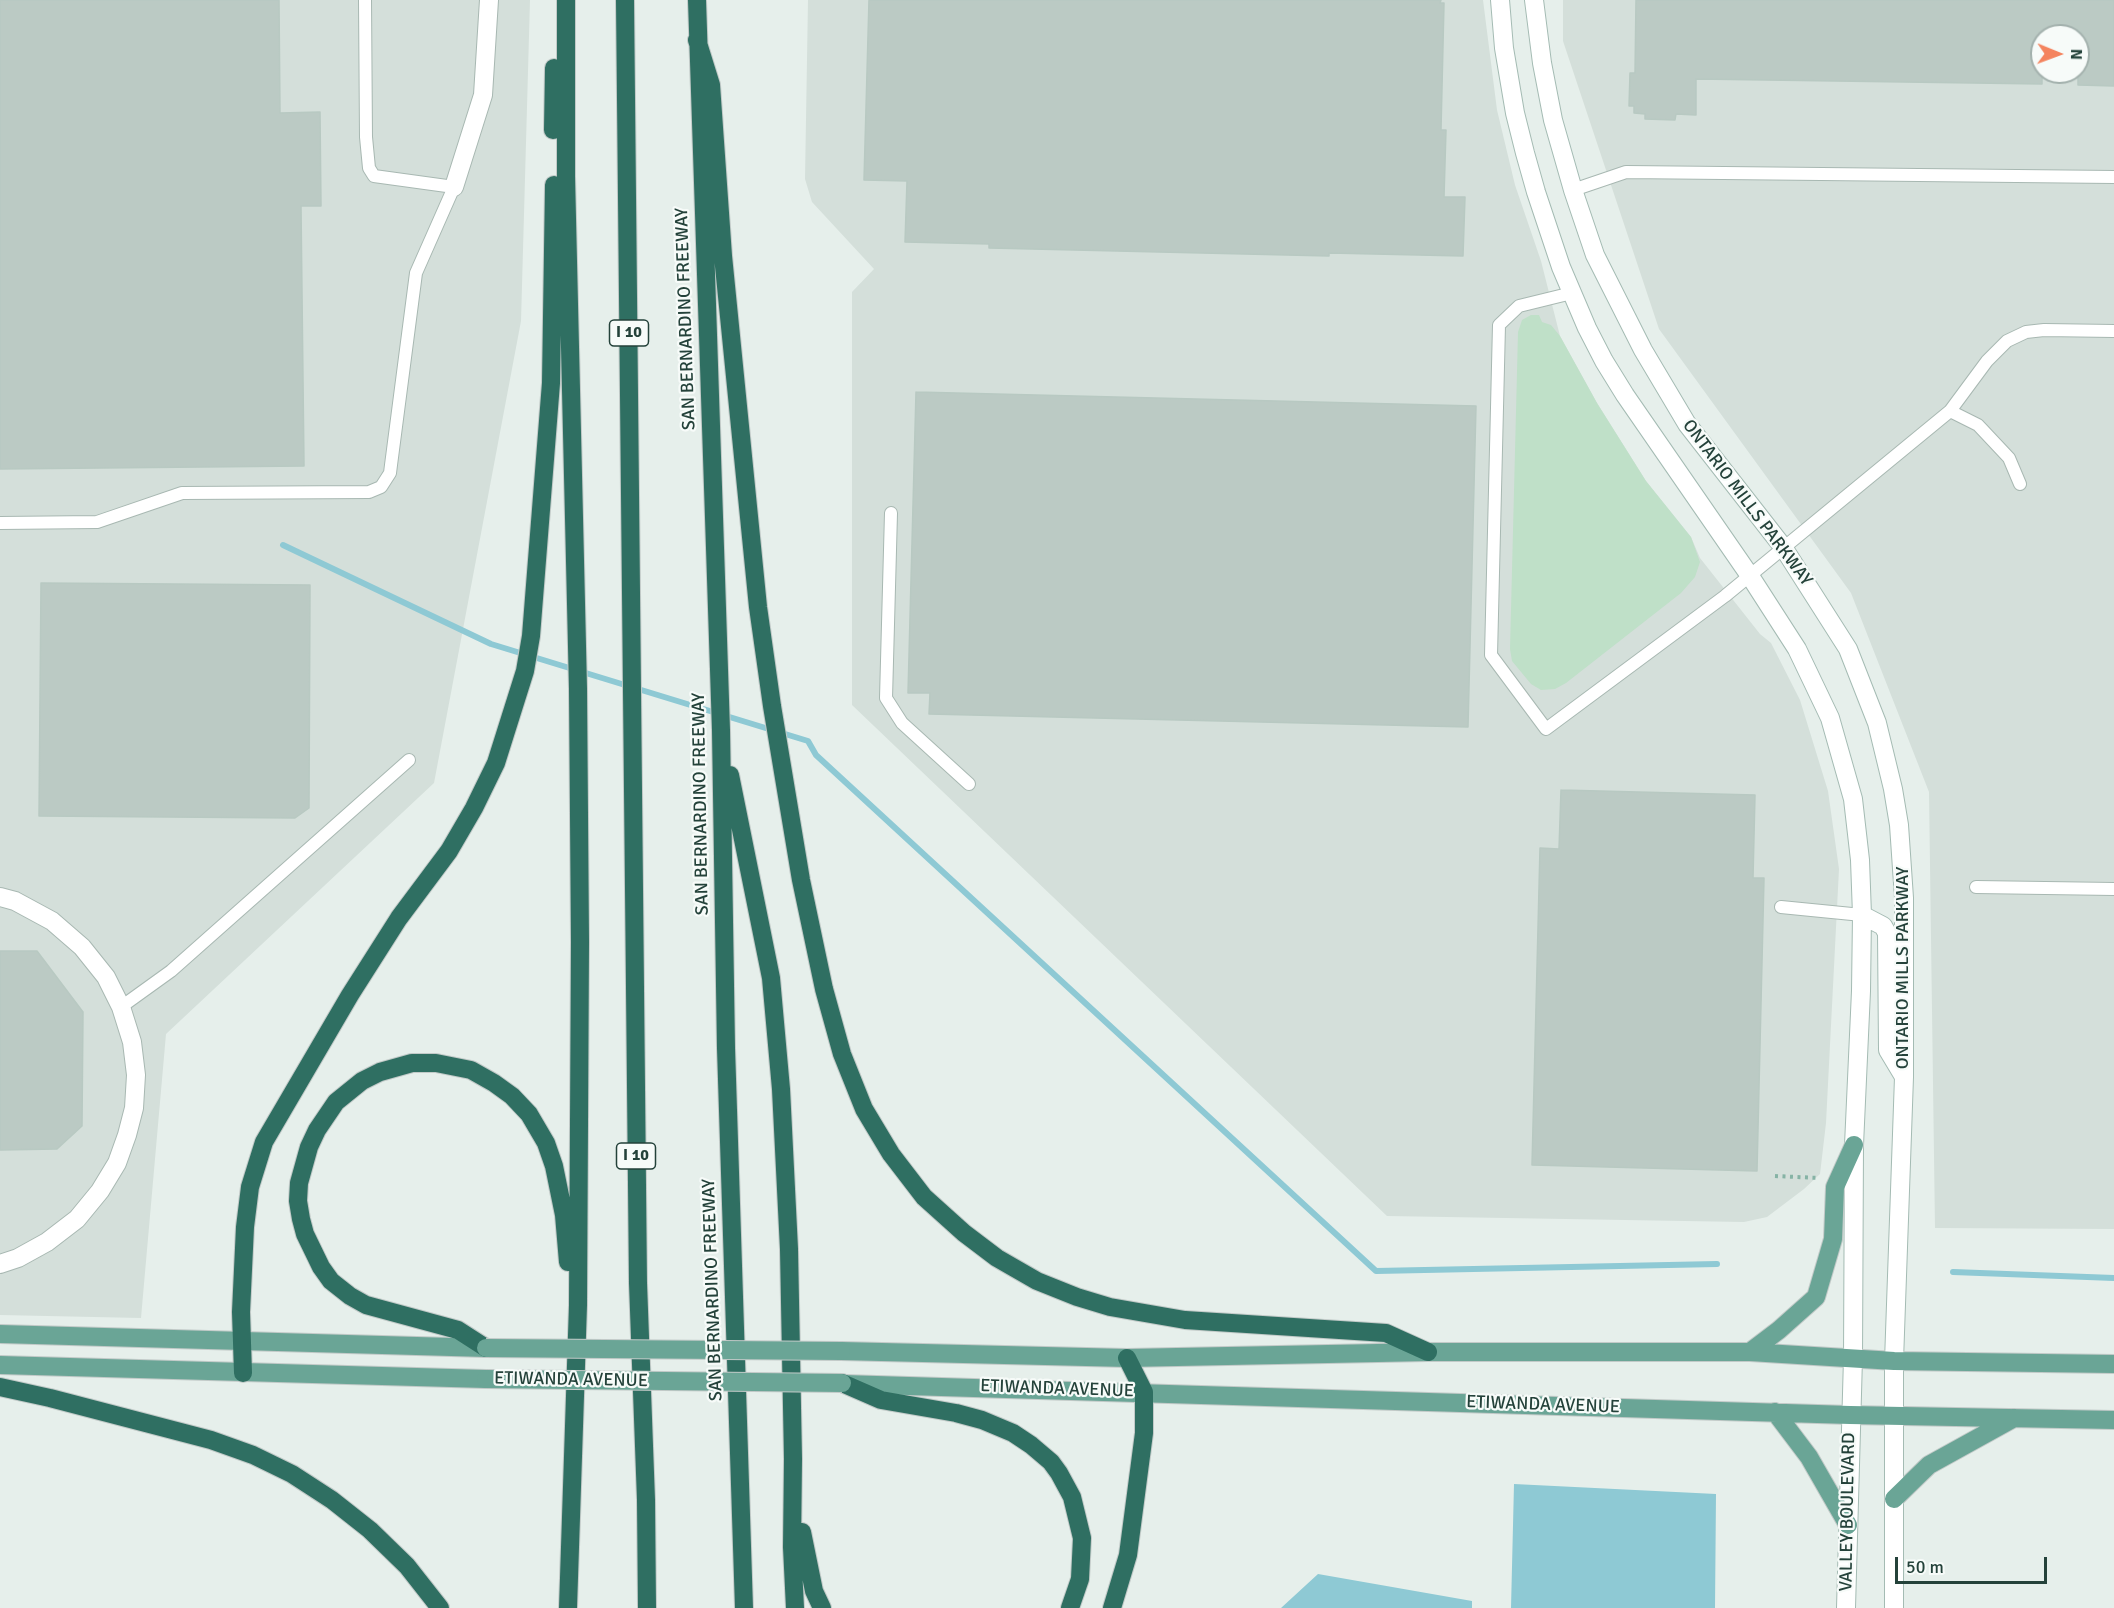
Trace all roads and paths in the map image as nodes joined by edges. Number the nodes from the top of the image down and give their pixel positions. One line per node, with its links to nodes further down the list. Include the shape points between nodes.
1 (365, 0): 11 (lane, via 369,168 374,176)
2 (489, 0): 11 (main road, via 483,95)
3 (557, 0): 36 (highway, via 551,383 525,671 496,763 474,808 350,995 264,1142 250,1187 245,1227)
4 (566, 0): 37 (highway, via 580,942)
5 (625, 0): 60 (highway, I 10, via 638,1283)
6 (697, 0): 9 (highway, SAN BERNARDINO FREEWAY)
7 (1500, 0): 13 (main road, ONTARIO MILLS PARKWAY, via 1504,48 1522,143)
8 (1534, 0): 12 (main road, ONTARIO MILLS PARKWAY, via 1553,120)
9 (698, 40): 21 (highway, SAN BERNARDINO FREEWAY); 39 (highway, via 711,85 723,255 758,607 772,706 824,989 842,1054 864,1109 891,1154 924,1197 997,1258 1037,1281 1110,1307 1185,1320 1386,1333)
10 (2114, 177): 12 (lane, via 1626,172)
11 (454, 187): 18 (lane, via 416,273 390,473 381,487 369,492 182,493 97,522)
12 (1573, 190): 19 (main road, ONTARIO MILLS PARKWAY, via 1595,255 1664,387 1687,424)
13 (1572, 293): 20 (main road, ONTARIO MILLS PARKWAY, via 1604,361); 20 (lane, via 1519,306 1498,325 1491,655 1546,729)
14 (2114, 331): 15 (lane, via 2044,330 2026,332 2007,341)
15 (1950, 411): 16 (lane, via 1978,425 2009,458); 19 (lane)
16 (2020, 484)
17 (891, 513): 23 (lane, via 886,698 902,723)
18 (0, 524)
19 (1783, 547): 20 (lane); 30 (main road, ONTARIO MILLS PARKWAY, via 1848,649 1877,723 1893,789 1903,876)
20 (1750, 576): 28 (main road, ONTARIO MILLS PARKWAY, via 1797,649 1830,718 1853,799)
21 (721, 730): 55 (highway, via 771,978 782,1089); 61 (highway, SAN BERNARDINO FREEWAY, via 726,1048)
22 (409, 760): 29 (lane, via 171,971)
23 (969, 784)
24 (1976, 887): 25 (lane)
25 (2114, 889)
26 (0, 897): 29 (main road, via 52,921 82,947 106,977)
27 (1781, 907): 28 (lane)
28 (1862, 915): 30 (main road, via 1883,926 1887,933 1888,1050); 31 (main road, ONTARIO MILLS PARKWAY)
29 (121, 1007): 34 (main road, via 132,1042 136,1075 134,1108 117,1163 77,1219 48,1242)
30 (1904, 1077): 43 (main road, ONTARIO MILLS PARKWAY)
31 (1854, 1145): 40 (main road, via 1835,1187 1833,1239 1816,1297); 42 (main road, ONTARIO MILLS PARKWAY)
32 (1775, 1176): 33 (path)
33 (1823, 1178)
34 (0, 1264)
35 (0, 1334): 36 (main road, ETIWANDA AVENUE)
36 (242, 1340): 38 (main road, ETIWANDA AVENUE); 46 (highway)
37 (576, 1340): 38 (highway, via 568,1316 564,1215 554,1166 529,1114 512,1096 471,1070 423,1062 380,1072 342,1096 325,1115 309,1147 298,1201 305,1234 321,1267 350,1296 366,1305 458,1330); 59 (highway)
38 (486, 1348): 41 (main road, ETIWANDA AVENUE, bridge)
39 (1428, 1352): 40 (main road, ETIWANDA AVENUE); 41 (main road, ETIWANDA AVENUE)
40 (1750, 1352): 42 (main road, ETIWANDA AVENUE)
41 (1127, 1358): 49 (highway)
42 (1853, 1358): 43 (main road, ETIWANDA AVENUE); 51 (main road, ONTARIO MILLS PARKWAY)
43 (1894, 1361): 45 (main road, ETIWANDA AVENUE); 52 (main road, ONTARIO MILLS PARKWAY)
44 (0, 1365): 46 (main road, ETIWANDA AVENUE)
45 (2114, 1365)
46 (243, 1373): 47 (main road, ETIWANDA AVENUE, bridge)
47 (842, 1383): 49 (main road, ETIWANDA AVENUE); 64 (highway, via 881,1400 982,1420 1014,1433 1051,1462 1072,1497 1082,1538 1080,1579)
48 (0, 1387): 58 (highway, via 211,1440 292,1474 370,1530 407,1566)
49 (1144, 1392): 50 (main road, ETIWANDA AVENUE); 65 (highway, via 1144,1433 1128,1555)
50 (1775, 1412): 51 (main road, ETIWANDA AVENUE); 57 (main road, via 1809,1457)
51 (1850, 1415): 52 (main road, ETIWANDA AVENUE); 57 (main road, VALLEY BOULEVARD)
52 (1894, 1415): 53 (main road, ETIWANDA AVENUE); 56 (main road)
53 (2015, 1418): 54 (main road, ETIWANDA AVENUE); 56 (main road, via 1929,1465)
54 (2114, 1420)
55 (793, 1459): 62 (highway); 63 (highway, via 804,1549)
56 (1894, 1500): 67 (main road)
57 (1848, 1526): 66 (main road, VALLEY BOULEVARD)
58 (440, 1608)
59 (568, 1608)
60 (647, 1608)
61 (744, 1608)
62 (795, 1608)
63 (822, 1608)
64 (1070, 1608)
65 (1112, 1608)
66 (1846, 1608)
67 (1894, 1608)

